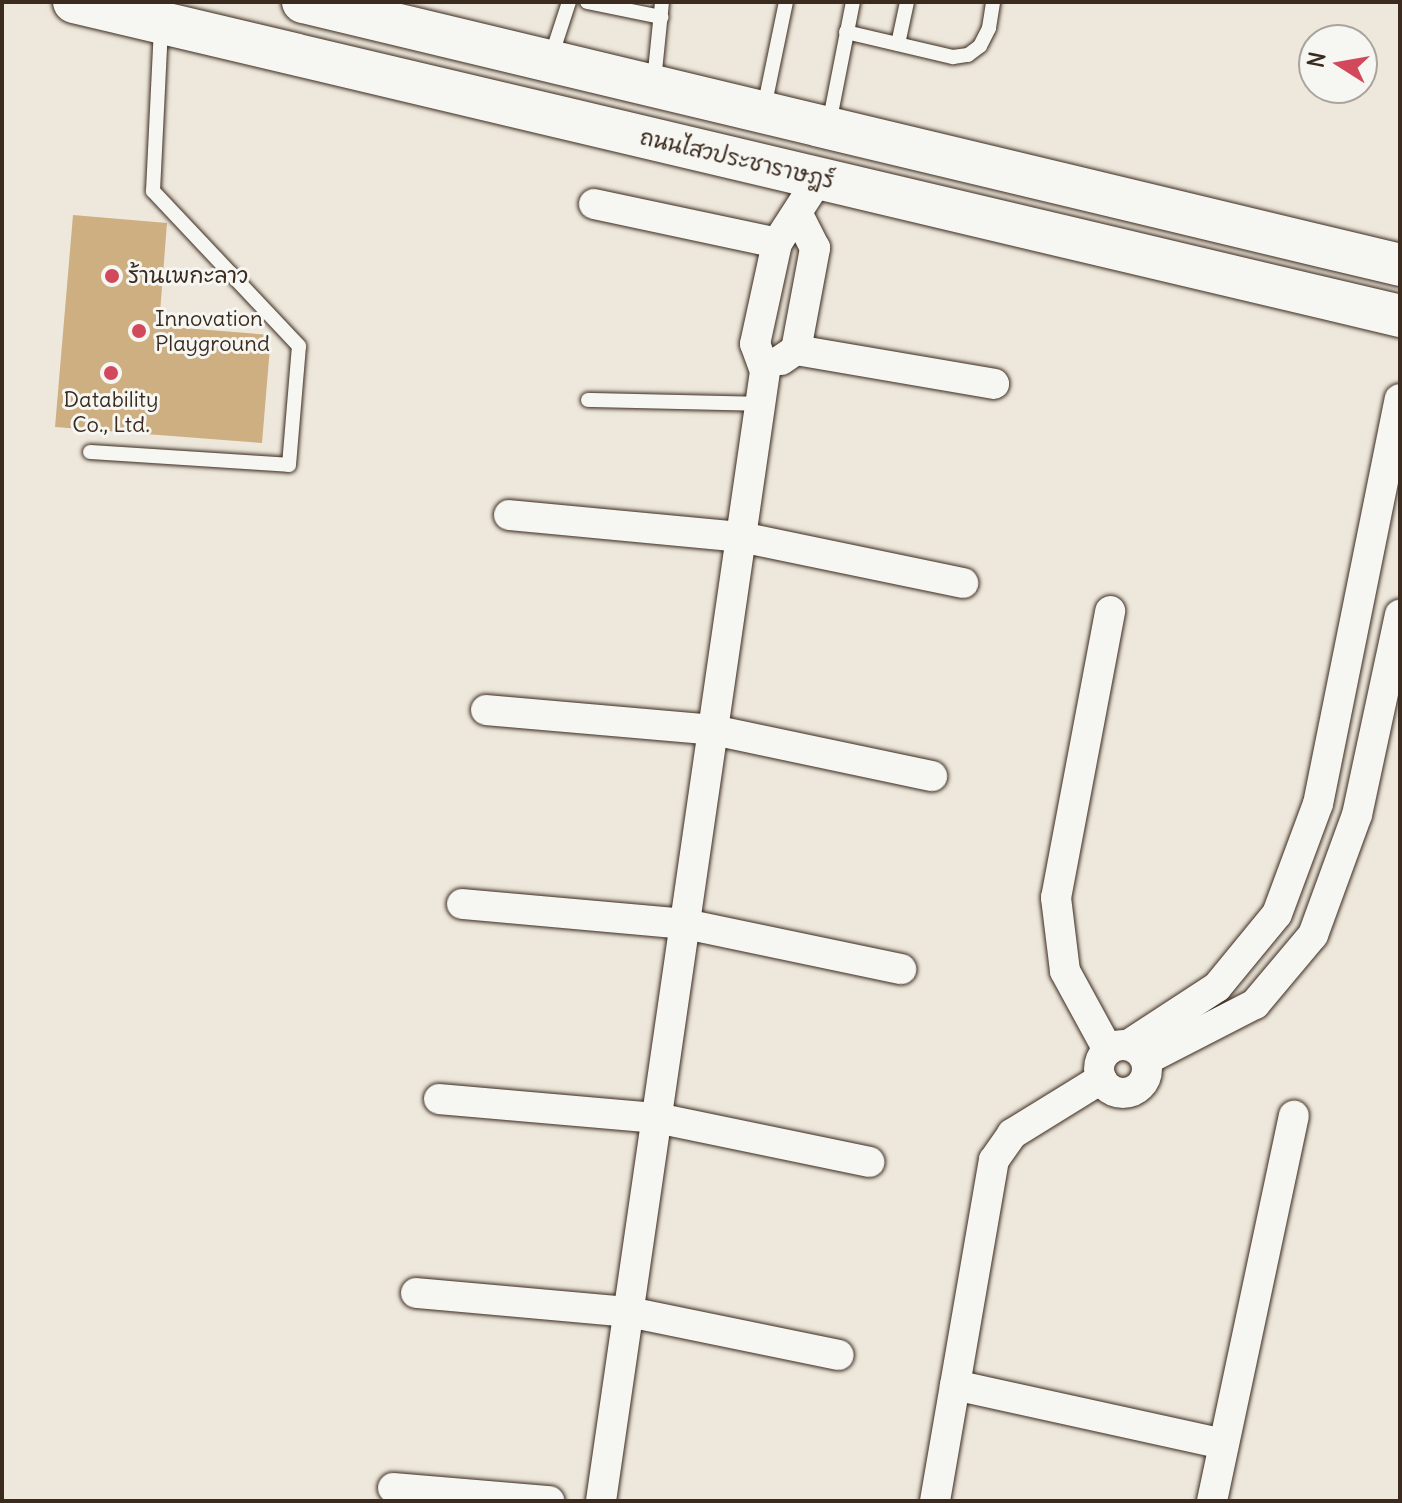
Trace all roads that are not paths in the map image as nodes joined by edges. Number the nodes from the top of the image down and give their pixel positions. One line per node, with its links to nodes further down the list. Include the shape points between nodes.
1 (74, 2): 10 (main road, ถนนไสวประชาราษฎร์)
2 (303, 2): 13 (main road)
3 (569, 2): 13 (lane)
4 (587, 2): 9 (lane)
5 (786, 2): 15 (lane)
6 (853, 2): 11 (lane)
7 (907, 2): 12 (lane)
8 (993, 2): 12 (lane, via 989,28 968,55 953,57)
9 (662, 10): 14 (lane)
10 (161, 22): 17 (main road, ถนนไสวประชาราษฎร์); 31 (lane, via 153,191 299,346 289,465)
11 (846, 32): 12 (lane); 16 (lane)
12 (898, 44)
13 (549, 61): 14 (main road)
14 (653, 86): 15 (main road)
15 (763, 112): 16 (main road)
16 (828, 128): 20 (main road)
17 (819, 178): 19 (street); 22 (main road, ถนนไสวประชาราษฎร์)
18 (594, 204): 21 (street)
19 (799, 216): 21 (street); 25 (street, via 815,248)
20 (1194, 216): 22 (main road); 23 (main road)
21 (777, 243): 26 (street, via 755,344)
22 (1184, 265): 24 (main road, ถนนไสวประชาราษฎร์)
23 (1400, 265)
24 (1400, 316)
25 (796, 350): 26 (street); 27 (street)
26 (765, 371): 30 (street)
27 (994, 384)
28 (1400, 399): 32 (street)
29 (588, 400): 30 (lane)
30 (760, 404): 34 (street)
31 (90, 452)
32 (1392, 498): 40 (street)
33 (509, 515): 34 (street)
34 (741, 537): 35 (street); 39 (street)
35 (963, 583)
36 (1110, 611): 46 (street, via 1056,898 1065,971)
37 (1400, 615): 41 (street)
38 (486, 710): 39 (street)
39 (713, 730): 42 (street); 44 (street)
40 (1332, 738): 41 (street); 46 (street, via 1318,804 1277,914 1217,987)
41 (1372, 746): 46 (street, via 1357,815 1313,935 1255,1004)
42 (932, 776)
43 (462, 904): 44 (street)
44 (685, 924): 45 (street); 50 (street)
45 (901, 969)
46 (1127, 1051): 47 (street, via 1100,1063); 47 (street, via 1147,1075 1133,1092 1118,1093)
47 (1101, 1079): 55 (street, via 1012,1134 994,1160)
48 (439, 1099): 50 (street)
49 (1294, 1116): 56 (street)
50 (657, 1118): 51 (street); 53 (street)
51 (870, 1162)
52 (416, 1293): 53 (street)
53 (629, 1312): 54 (street); 59 (street)
54 (839, 1355)
55 (955, 1385): 56 (street); 60 (street)
56 (1224, 1444): 61 (street)
57 (393, 1488): 58 (street)
58 (549, 1501)
59 (601, 1501)
60 (935, 1501)
61 (1212, 1501)

